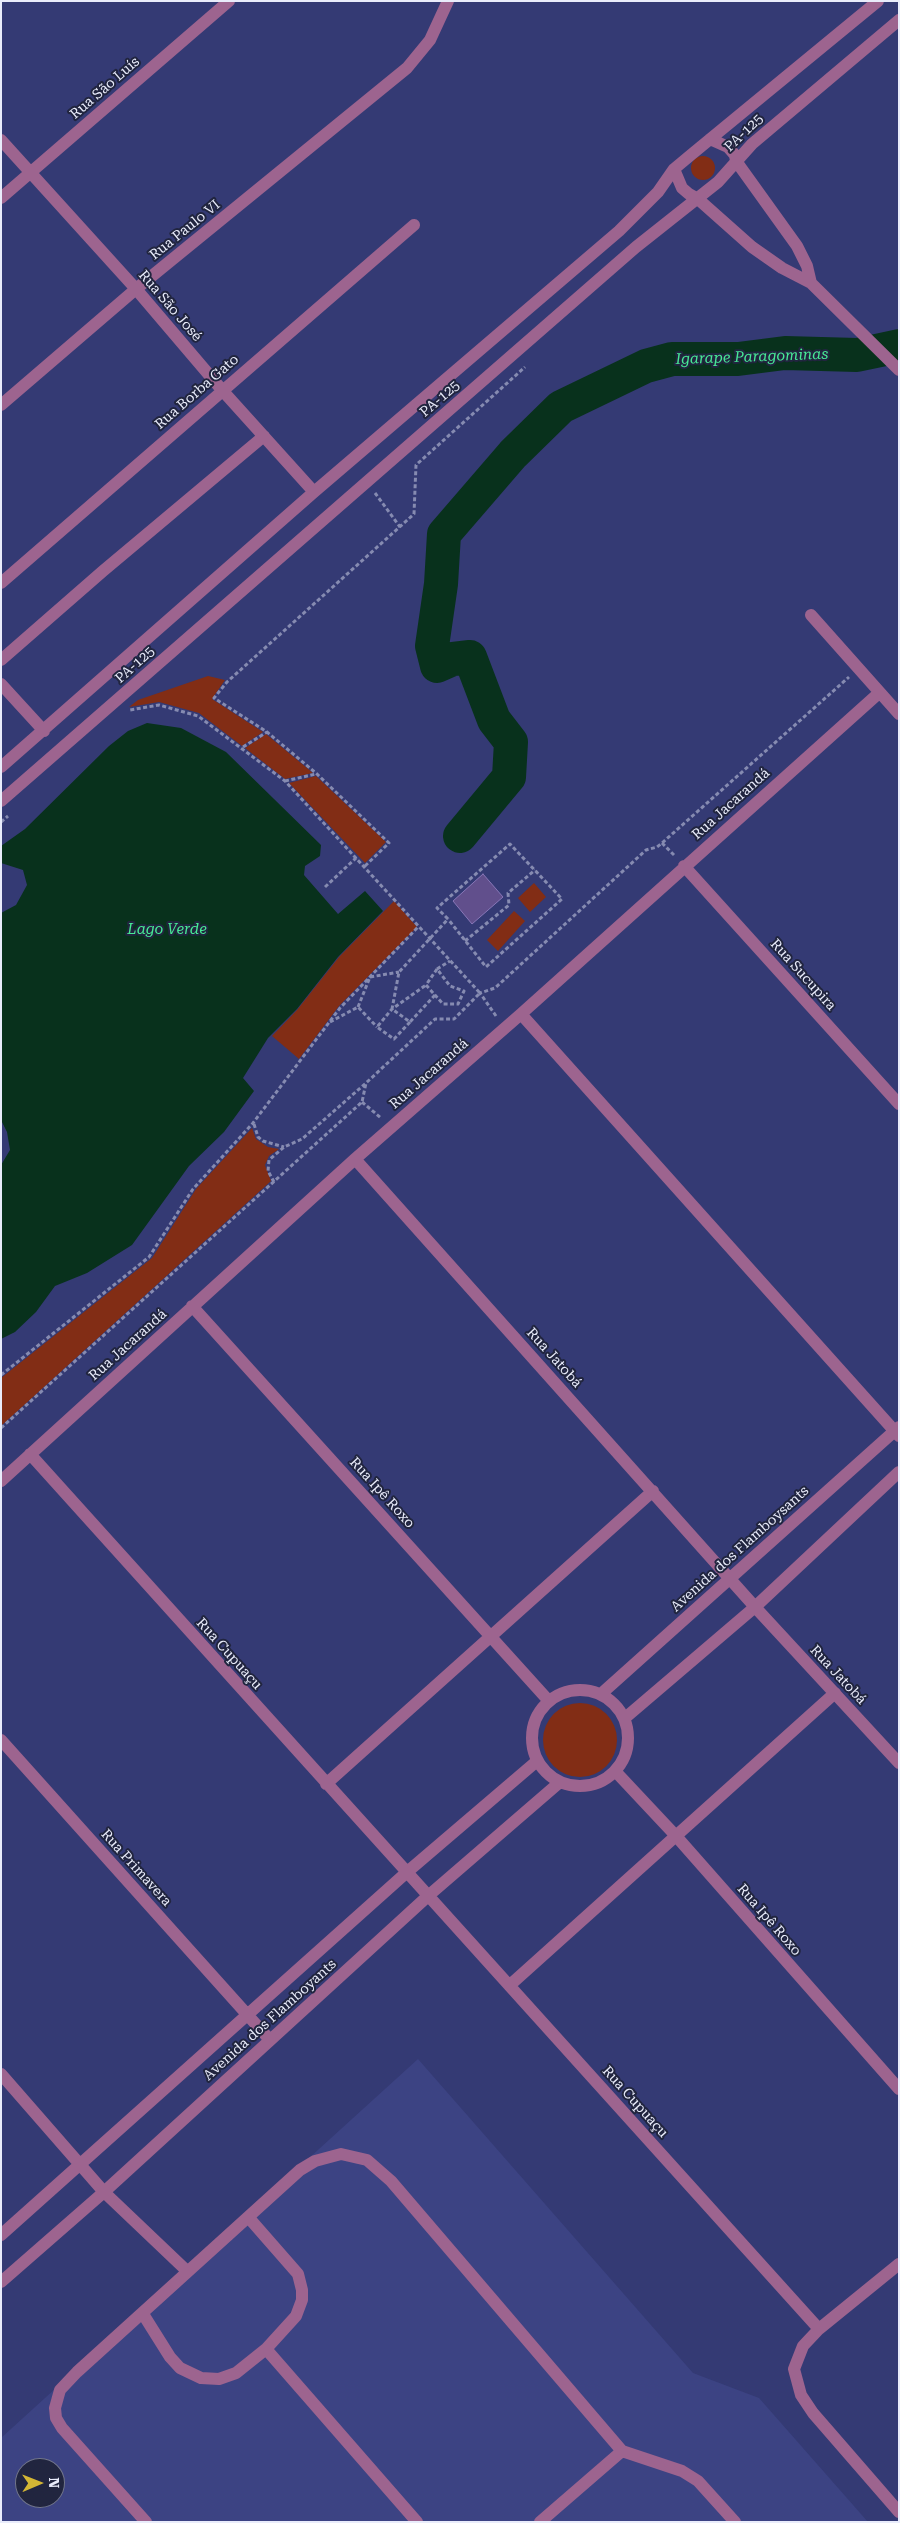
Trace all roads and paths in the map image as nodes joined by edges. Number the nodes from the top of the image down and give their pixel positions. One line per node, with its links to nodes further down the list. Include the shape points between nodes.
1 (229, 1): 9 (street, Rua São Luís)
2 (448, 1): 14 (street, Rua Paulo VI, via 430,40 407,68)
3 (878, 1): 5 (street, PA-125 / PA-125)
4 (899, 20): 7 (street, PA-125 / PA-125)
5 (710, 139): 7 (street, via 728,147); 8 (street, PA-125 / PA-125)
6 (1, 140): 9 (street, Rua São José)
7 (736, 161): 11 (street, PA-125 / PA-125); 13 (street, via 796,246)
8 (674, 170): 11 (street, via 682,188); 20 (street, PA-125 / PA-125, via 658,192 618,231)
9 (31, 172): 10 (street, Rua São Luís); 14 (street, Rua São José)
10 (1, 198)
11 (698, 198): 13 (street, via 752,247); 35 (street, PA-125 / PA-125, via 636,247)
12 (414, 225): 17 (street, Rua Borba Gato)
13 (811, 283): 16 (street)
14 (136, 289): 17 (street, Rua São José); 18 (street, Rua Paulo VI)
15 (532, 361): 30 (path, via 416,466 414,514 227,682 214,698)
16 (899, 370)
17 (222, 390): 19 (street, Rua São José); 21 (street, Rua Borba Gato)
18 (1, 405)
19 (264, 436): 20 (street, Rua São José); 23 (street)
20 (314, 492): 29 (street, PA-125 / PA-125)
21 (1, 583)
22 (811, 615): 24 (street)
23 (1, 660)
24 (858, 669): 26 (street); 52 (path, via 657,848 646,850 495,988)
25 (1, 684): 29 (street)
26 (880, 693): 27 (street); 40 (street, Rua Jacarandá)
27 (899, 714)
28 (125, 715): 31 (path, via 132,709 159,705 198,716)
29 (44, 731): 32 (street, PA-125 / PA-125)
30 (266, 732): 31 (path); 33 (path)
31 (242, 748): 34 (path)
32 (1, 767)
33 (316, 774): 34 (path); 39 (path, via 390,843)
34 (285, 781): 38 (path)
35 (1, 801)
36 (13, 811): 37 (path)
37 (1, 822)
38 (357, 857): 39 (path); 42 (path)
39 (365, 866): 44 (path)
40 (684, 866): 56 (street, Rua Jacarandá); 63 (street, Rua Sucupira)
41 (535, 870): 43 (path, via 510,844 437,908); 46 (path, via 508,893 509,905); 46 (path, via 562,899 486,967)
42 (325, 887)
43 (448, 919): 45 (path); 46 (path)
44 (418, 927): 45 (path); 50 (path)
45 (430, 940): 47 (path); 49 (path)
46 (465, 941)
47 (450, 961): 48 (path); 52 (path)
48 (437, 969): 51 (path); 53 (path, via 450,986 464,991 458,1004 443,1004)
49 (399, 972): 50 (path); 55 (path)
50 (370, 977): 54 (path); 58 (path)
51 (426, 985): 53 (path); 55 (path)
52 (480, 993): 60 (path); 61 (path, via 454,1019 435,1019)
53 (436, 995): 57 (path)
54 (358, 1007): 58 (path); 59 (path)
55 (392, 1009): 57 (path); 59 (path)
56 (521, 1014): 60 (street, Rua Jacarandá); 72 (street)
57 (410, 1022): 59 (path, via 394,1038)
58 (328, 1023): 64 (path)
59 (377, 1027)
60 (505, 1028): 65 (street, Rua Jacarandá)
61 (366, 1083): 62 (path); 66 (path, via 302,1139)
62 (362, 1102): 65 (path); 68 (path)
63 (899, 1104)
64 (254, 1124): 66 (path, via 263,1142); 70 (path, via 192,1189 150,1257)
65 (392, 1127): 67 (street, Rua Jacarandá)
66 (284, 1147): 68 (path, via 269,1160 268,1170)
67 (355, 1159): 69 (street, Rua Jacarandá); 76 (street, Rua Jatobá)
68 (274, 1182): 71 (path)
69 (192, 1306): 73 (street, Rua Jacarandá); 79 (street, Rua Ipê Roxo)
70 (1, 1375)
71 (1, 1428)
72 (897, 1431): 77 (street, Avenida dos Flamboysants)
73 (30, 1454): 75 (street, Rua Jacarandá); 89 (street, Rua Cupuaçu)
74 (899, 1472): 78 (street)
75 (1, 1481)
76 (653, 1491): 77 (street, Rua Jatobá); 79 (street)
77 (730, 1578): 78 (street, Rua Jatobá); 81 (street, Avenida dos Flamboysants)
78 (755, 1607): 80 (street, Rua Jatobá); 83 (street)
79 (491, 1636): 82 (street, Rua Ipê Roxo); 89 (street)
80 (835, 1693): 86 (street, Rua Jatobá); 90 (street)
81 (601, 1694): 82 (street, via 584,1689 565,1691); 83 (street, via 615,1704)
82 (548, 1700): 85 (street, via 532,1728 532,1745)
83 (624, 1718): 87 (street, via 629,1736 626,1755)
84 (1, 1740): 94 (street, Rua Primavera)
85 (537, 1761): 88 (street, via 547,1774); 91 (street, Avenida dos Flamboyants)
86 (899, 1763)
87 (616, 1772): 88 (street, via 589,1786); 90 (street, Rua Ipê Roxo)
88 (560, 1782): 92 (street, Avenida dos Flamboyants)
89 (326, 1784): 91 (street, Rua Cupuaçu)
90 (676, 1836): 93 (street); 97 (street, Rua Ipê Roxo)
91 (406, 1873): 92 (street, Rua Cupuaçu); 94 (street, Avenida dos Flamboyants)
92 (428, 1896): 93 (street, Rua Cupuaçu); 95 (street, Avenida dos Flamboyants)
93 (510, 1985): 106 (street, Rua Cupuaçu)
94 (249, 2016): 95 (street, Rua Primavera); 98 (street, Avenida dos Flamboyants)
95 (270, 2040): 99 (street, Avenida dos Flamboyants)
96 (1, 2074): 98 (street)
97 (899, 2089)
98 (80, 2164): 99 (street); 101 (street, Avenida dos Flamboyants)
99 (104, 2192): 103 (street); 104 (street, Avenida dos Flamboyants)
100 (248, 2218): 103 (street); 107 (street, via 292,2266 302,2290 296,2316); 108 (street, via 315,2160 341,2154 367,2160 391,2180)
101 (1, 2235)
102 (899, 2264): 106 (street)
103 (187, 2271): 105 (street)
104 (1, 2282)
105 (143, 2314): 107 (street, via 170,2357 180,2368 200,2378 219,2379 236,2373); 110 (street, via 66,2383 57,2397 55,2408 62,2428)
106 (819, 2330): 109 (street, via 803,2346 794,2369 801,2395 832,2437)
107 (266, 2348): 111 (street)
108 (622, 2451): 112 (street); 113 (street, via 682,2471 698,2481)
109 (899, 2512)
110 (146, 2522)
111 (417, 2522)
112 (540, 2522)
113 (735, 2522)

